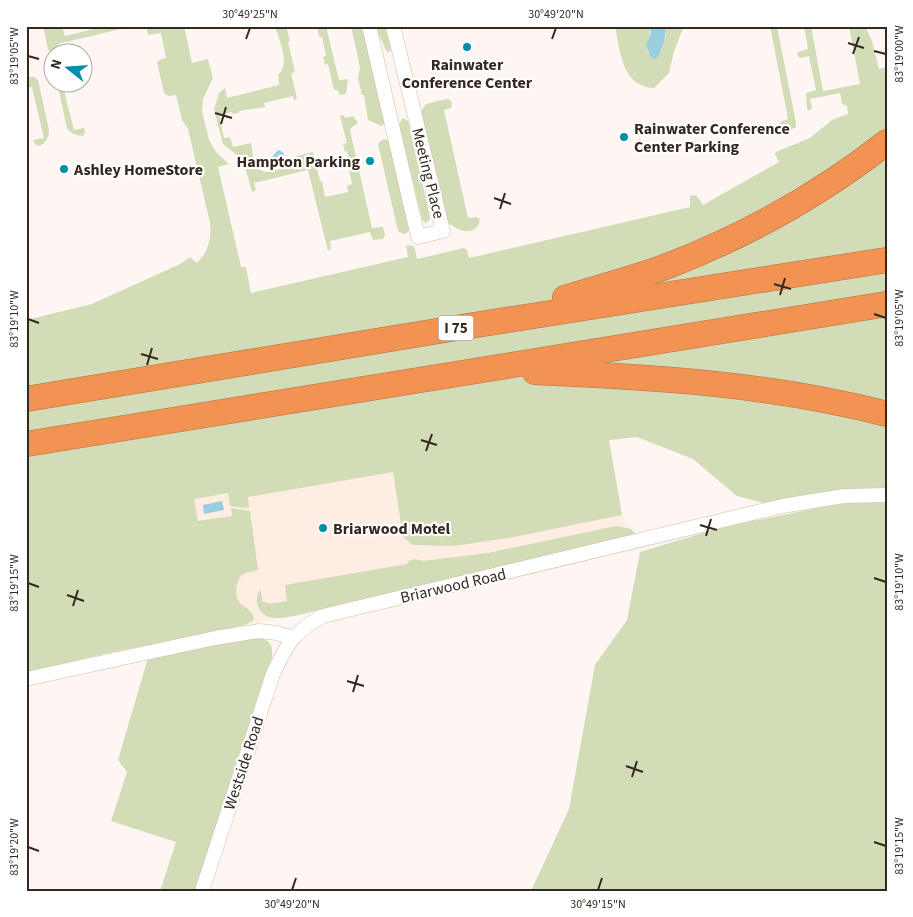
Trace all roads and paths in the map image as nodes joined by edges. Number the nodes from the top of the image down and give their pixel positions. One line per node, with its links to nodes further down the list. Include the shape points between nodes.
1 (369, 26): 2 (street, Meeting Place, via 418,237 443,231)
2 (393, 26)
3 (887, 142): 6 (highway, via 801,201 732,238 670,265 553,302)
4 (887, 260): 6 (highway, I 75)
5 (887, 304): 7 (highway)
6 (450, 329): 8 (highway, I 75)
7 (480, 370): 9 (highway, via 629,376 733,385 800,395); 10 (highway)
8 (26, 399)
9 (887, 414)
10 (26, 444)
11 (887, 495): 12 (street, Briarwood Road, via 844,496 782,506 323,616 306,625)
12 (293, 638): 13 (street, via 260,631 224,636); 14 (street, Westside Road, via 273,674)
13 (26, 679)
14 (202, 891)

